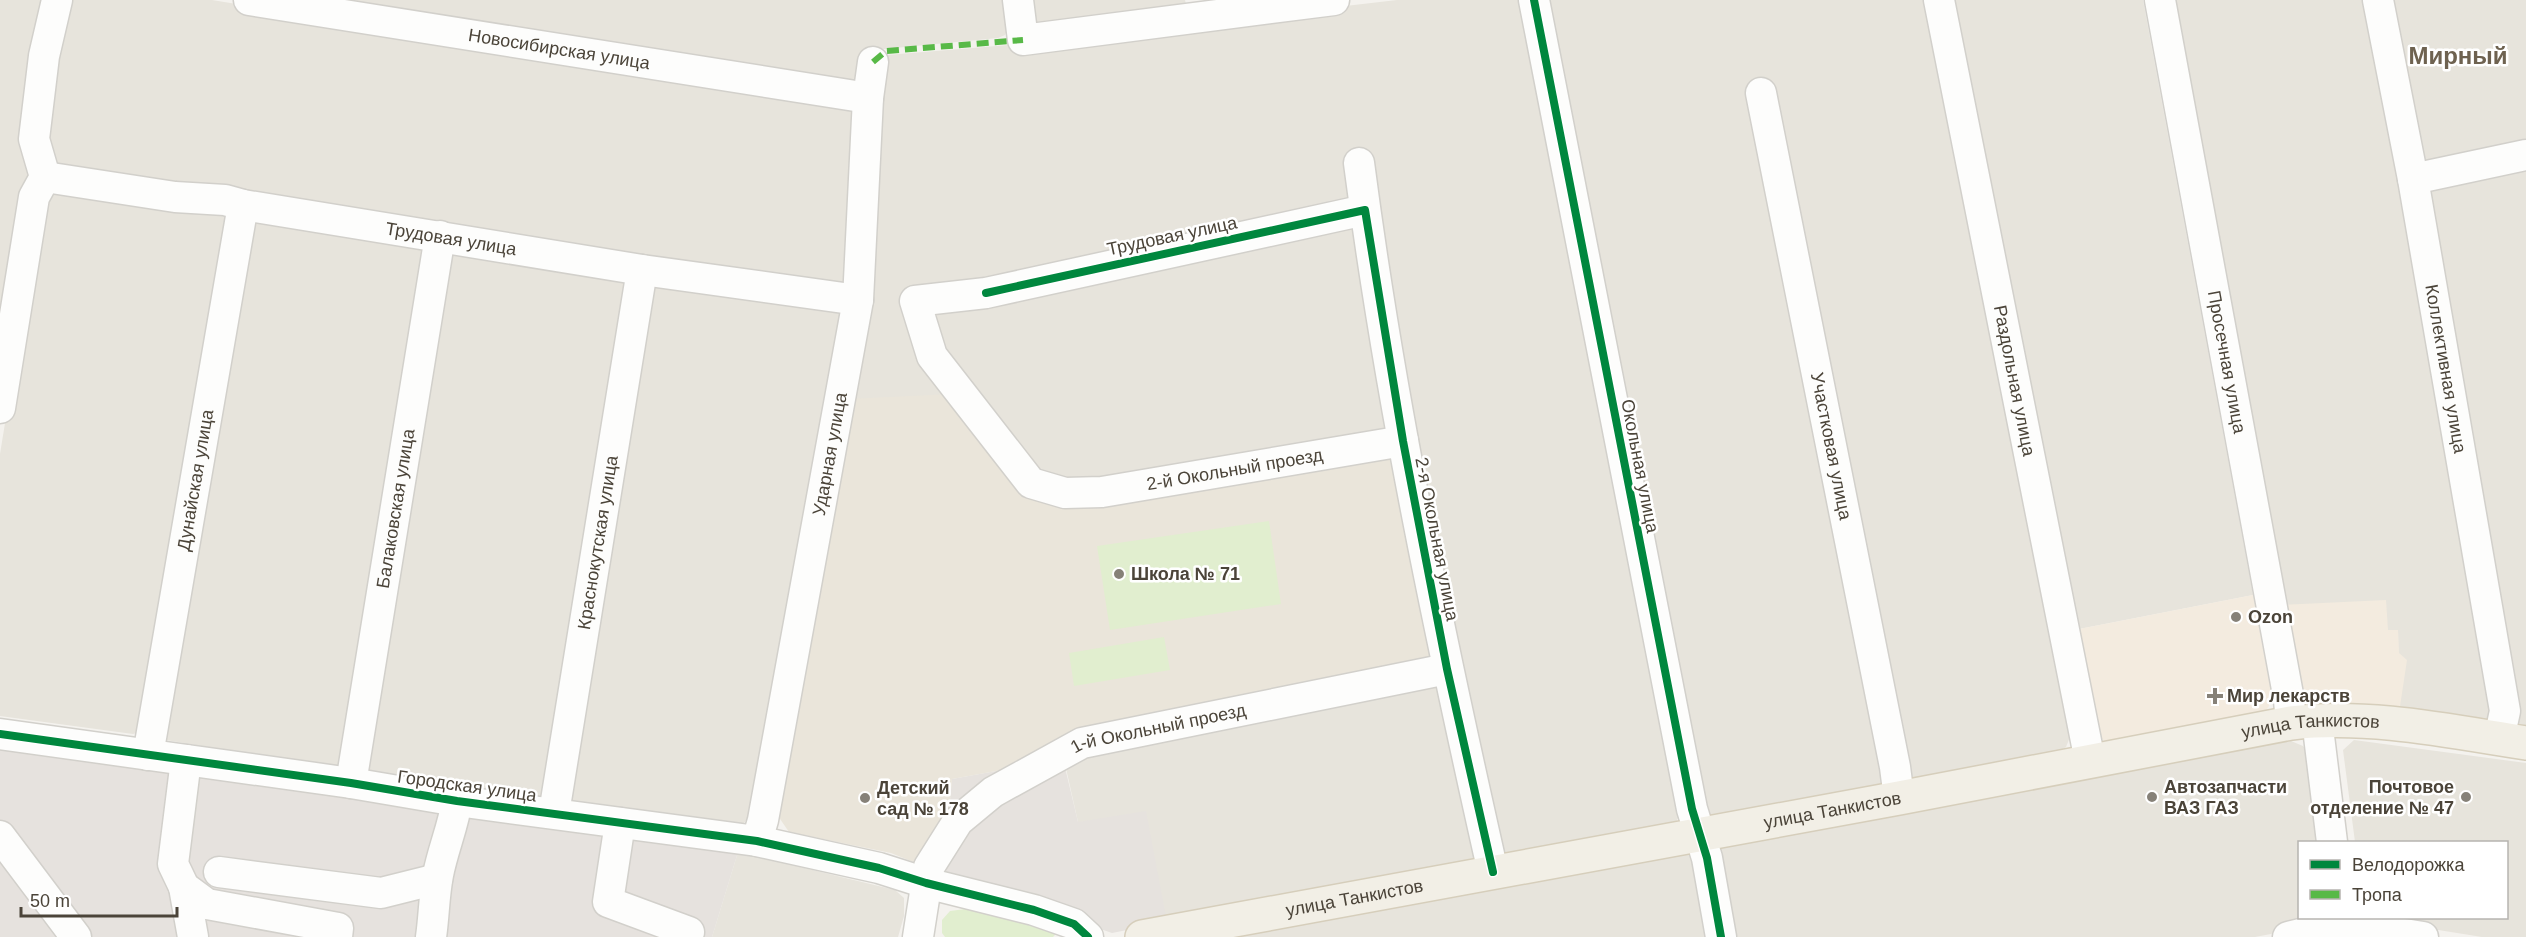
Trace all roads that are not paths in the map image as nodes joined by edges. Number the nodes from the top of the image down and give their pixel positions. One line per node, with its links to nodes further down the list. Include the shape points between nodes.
1 (57, 0): 14 (street, via 44,56 34,139)
2 (249, 0): 11 (street, Новосибирская улица)
3 (1017, 0): 4 (street, via 1023,40)
4 (1334, 0)
5 (1534, 0): 36 (street, Окольная улица)
6 (1939, 0): 30 (street, Раздольная улица)
7 (2160, 0): 25 (street, Просечная улица, via 2287,688)
8 (2378, 0): 15 (street, Коллективная улица)
9 (873, 62): 11 (street, Ударная улица)
10 (1761, 93): 32 (street, Участковая улица)
11 (868, 98): 20 (street, Ударная улица)
12 (2526, 155): 15 (street)
13 (1359, 163): 17 (street, 2-я Окольная улица)
14 (45, 177): 16 (street, Трудовая улица, via 225,200); 21 (street, via 34,197)
15 (2413, 179): 27 (street, Коллективная улица)
16 (243, 206): 18 (street, Трудовая улица); 28 (street, Дунайская улица)
17 (1365, 210): 22 (street, 2-я Окольная улица); 23 (street, Трудовая улица, via 986,293 915,301 932,356 1031,483)
18 (440, 236): 19 (street, Трудовая улица); 31 (street, Балаковская улица)
19 (642, 270): 20 (street, Трудовая улица); 34 (street, Краснокутская улица)
20 (858, 300): 38 (street, Ударная улица)
21 (0, 408)
22 (1403, 441): 23 (street, 2-й Окольный проезд, via 1102,492); 24 (street, 2-я Окольная улица)
23 (1065, 493)
24 (1447, 669): 41 (street, 2-я Окольная улица); 43 (street, 1-й Окольный проезд, via 1082,743 993,792 958,821 929,867)
25 (2304, 722): 27 (main road, улица Танкистов, via 2374,722); 30 (main road, улица Танкистов); 39 (street, Просечная улица)
26 (0, 734): 28 (street, Городская улица)
27 (2512, 741)
28 (148, 754): 29 (street, Городская улица)
29 (186, 760): 31 (street, Городская улица); 44 (street, via 173,864)
30 (2090, 761): 32 (main road, улица Танкистов)
31 (351, 783): 33 (street, Городская улица)
32 (1899, 798): 36 (main road, улица Танкистов)
33 (457, 801): 34 (street, Городская улица); 42 (street)
34 (554, 813): 35 (street, Городская улица)
35 (620, 823): 38 (street, Городская улица); 46 (street, via 608,902)
36 (1700, 835): 41 (main road, улица Танкистов); 54 (street, Окольная улица)
37 (0, 836): 48 (street)
38 (757, 841): 43 (street, Городская улица, via 879,868)
39 (2332, 841)
40 (219, 872): 42 (street, via 381,893)
41 (1493, 872): 53 (main road, улица Танкистов)
42 (437, 879): 47 (street)
43 (926, 883): 51 (street, 1-й Окольный проезд); 52 (street, Городская улица, via 1034,910 1074,924)
44 (184, 887): 49 (street); 50 (street, via 207,904 338,928)
45 (2341, 926): 55 (street); 56 (street)
46 (689, 932)
47 (437, 936)
48 (76, 937)
49 (193, 937)
50 (336, 937)
51 (918, 937)
52 (1088, 937)
53 (1142, 937)
54 (1722, 937)
55 (2288, 937)
56 (2423, 937)

